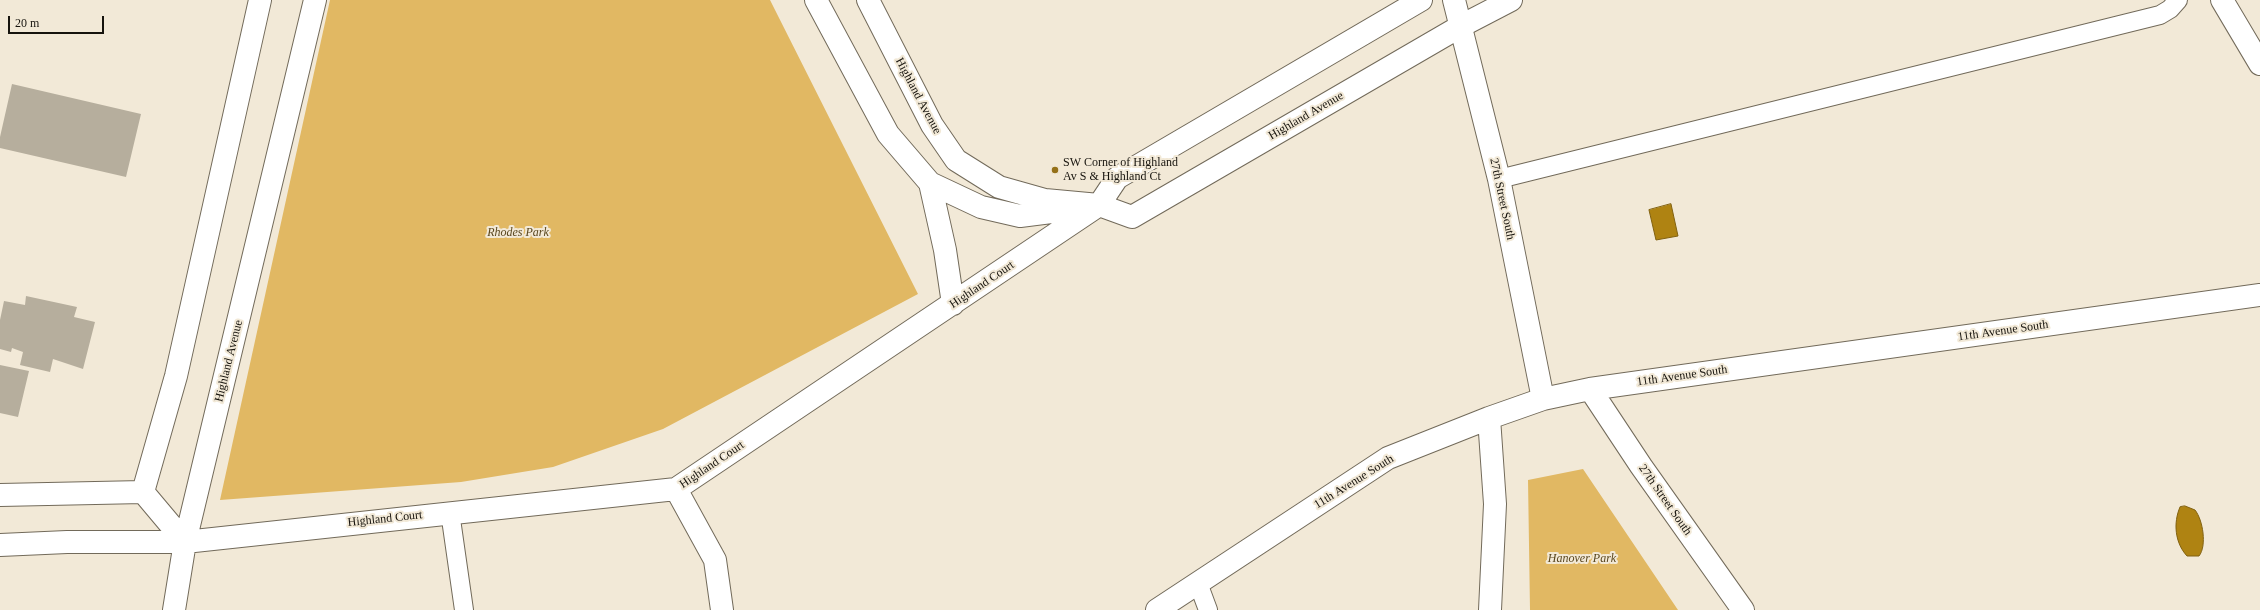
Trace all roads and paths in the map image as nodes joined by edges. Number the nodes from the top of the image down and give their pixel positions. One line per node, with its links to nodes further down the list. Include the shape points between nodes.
1 (260, 0): 21 (street, via 176,376)
2 (315, 0): 24 (street, Highland Avenue)
3 (816, 0): 13 (street, Highland Avenue, via 888,134)
4 (868, 0): 14 (street, Highland Avenue, via 932,125 956,160 999,187 1045,200)
5 (1421, 0): 14 (street, via 1117,178)
6 (1454, 0): 10 (street, 27th Street South)
7 (1511, 0): 10 (street, Highland Avenue)
8 (2178, 0): 12 (lane, via 2160,15)
9 (2222, 0): 11 (street)
10 (1461, 26): 12 (street, 27th Street South); 14 (street, Highland Avenue, via 1132,217)
11 (2260, 64)
12 (1499, 179): 18 (street, 27th Street South)
13 (930, 183): 14 (street, Highland Avenue, via 981,207 1020,216); 16 (street, Highland Avenue, via 945,250)
14 (1099, 206): 16 (street, Highland Court)
15 (2260, 295): 17 (street, 11th Avenue South)
16 (953, 304): 20 (street, Highland Court)
17 (1590, 389): 18 (street, 11th Avenue South); 33 (street, 27th Street South)
18 (1543, 399): 19 (street, 11th Avenue South)
19 (1489, 418): 26 (street, 11th Avenue South, via 1388,458); 32 (street, via 1495,504)
20 (676, 489): 23 (street, Highland Court); 29 (street, via 715,560)
21 (143, 492): 22 (street); 24 (street)
22 (0, 495)
23 (450, 512): 24 (street, Highland Court); 28 (lane)
24 (185, 542): 25 (street); 27 (street, Highland Avenue)
25 (0, 545)
26 (1198, 583): 30 (street, 11th Avenue South); 31 (lane)
27 (174, 610)
28 (464, 610)
29 (722, 610)
30 (1157, 610)
31 (1208, 610)
32 (1490, 610)
33 (1743, 610)

